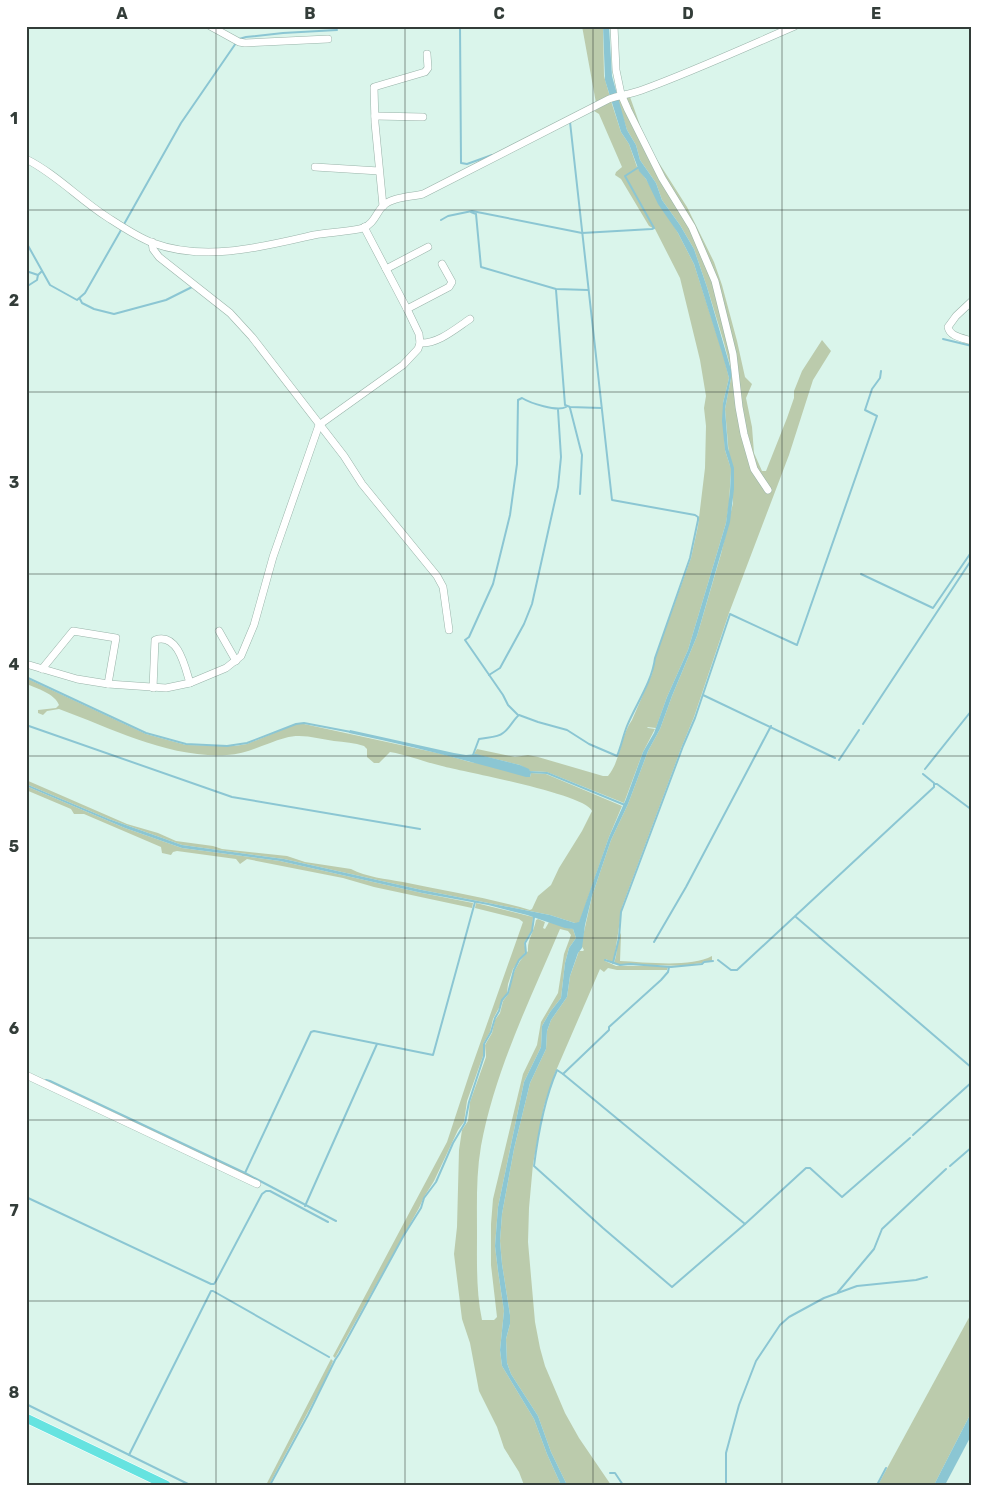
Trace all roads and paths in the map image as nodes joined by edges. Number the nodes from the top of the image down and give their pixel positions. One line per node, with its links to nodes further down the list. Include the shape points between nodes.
1 (210, 26): 4 (street, via 245,43)
2 (614, 26): 6 (street)
3 (795, 26): 6 (street, via 640,91)
4 (328, 39)
5 (427, 54): 7 (street, via 426,72 374,87)
6 (619, 95): 12 (street, via 423,194 390,201); 24 (street, via 662,178 692,227 715,281 733,354 744,434 754,469)
7 (375, 116): 8 (street); 11 (street)
8 (424, 118)
9 (26, 159): 14 (street, via 104,215)
10 (315, 167): 11 (street)
11 (379, 171): 12 (street)
12 (383, 206): 13 (street)
13 (364, 228): 14 (street, via 239,250 190,251); 17 (street)
14 (152, 242): 23 (street, via 159,257 240,323)
15 (428, 247): 17 (street)
16 (442, 264): 19 (street, via 452,282 449,287)
17 (386, 269): 19 (street)
18 (972, 301): 21 (street, via 948,327 952,335)
19 (407, 309): 22 (street)
20 (470, 320): 22 (street, via 437,340)
21 (972, 341)
22 (420, 343): 23 (street, via 403,365)
23 (319, 425): 25 (street, via 362,484 442,582); 27 (street, via 273,557 254,625)
24 (768, 490)
25 (449, 630)
26 (219, 632): 27 (street)
27 (236, 661): 30 (street)
28 (26, 664): 29 (street)
29 (42, 669): 31 (street); 31 (street, via 73,631 116,638)
30 (190, 683): 32 (street); 32 (street, via 174,645 160,638 155,640)
31 (108, 684): 32 (street)
32 (153, 688)
33 (26, 1075): 34 (street)
34 (257, 1184)
35 (26, 1418): 36 (main road)
36 (166, 1485)

